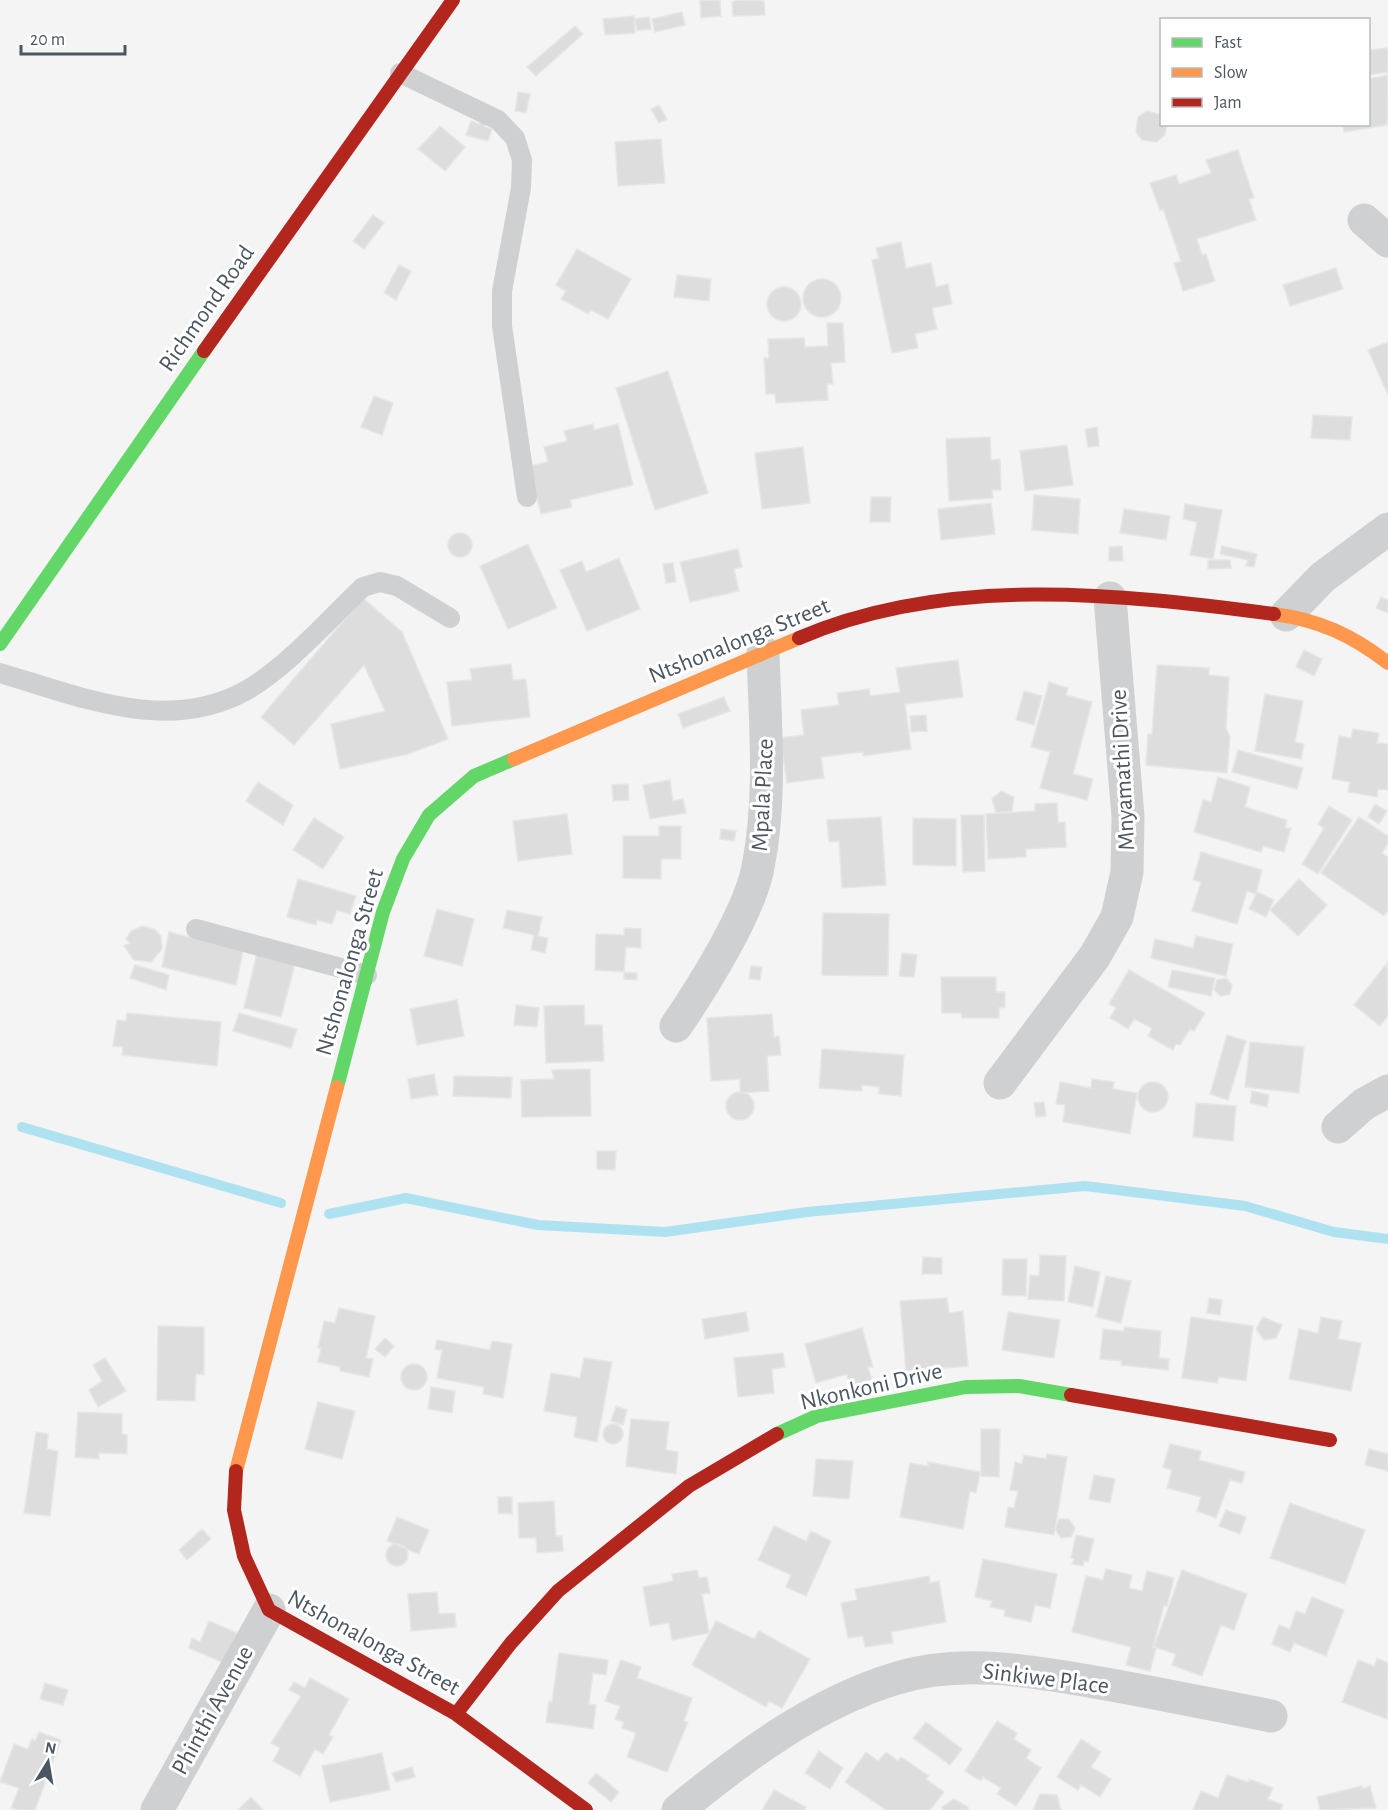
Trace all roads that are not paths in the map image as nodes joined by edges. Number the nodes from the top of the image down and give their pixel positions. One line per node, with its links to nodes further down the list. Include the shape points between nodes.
1 (453, 0): 2 (main road, Richmond Road)
2 (400, 73): 3 (lane, via 498,120 515,138 522,160 521,188 502,291 502,326); 8 (main road, Richmond Road)
3 (527, 498)
4 (1388, 530): 6 (street, via 1323,577)
5 (1110, 598): 6 (main road, Ntshonalonga Street); 9 (main road, Ntshonalonga Street, via 1020,596 896,607 833,623); 15 (street, Mnyamathi Drive, via 1128,817 1124,883 1117,917 1095,956)
6 (1286, 615): 10 (main road, Ntshonalonga Street, via 1328,625)
7 (450, 618): 11 (lane, via 397,586 380,582 363,587 281,664 247,690 212,704 175,712 135,710)
8 (0, 644)
9 (763, 652): 13 (main road, Ntshonalonga Street, via 474,776 429,814 403,860 383,912); 14 (street, Mpala Place, via 765,819 758,870 741,914)
10 (1388, 663)
11 (0, 673)
12 (196, 929): 13 (lane)
13 (367, 975): 19 (main road, Ntshonalonga Street, via 235,1473 234,1510 244,1556)
14 (676, 1026)
15 (1000, 1083)
16 (1388, 1091): 17 (street)
17 (1338, 1127)
18 (1330, 1440): 20 (main road, Nkonkoni Drive, via 1019,1386 966,1387 817,1416 762,1441 689,1486 558,1591)
19 (268, 1610): 20 (main road, Ntshonalonga Street); 22 (street, Phinthi Avenue)
20 (456, 1714): 23 (main road, Ntshonalonga Street)
21 (1271, 1716): 24 (street, Sinkiwe Place, via 1026,1671 963,1668 896,1678 793,1725 723,1773)
22 (157, 1810)
23 (585, 1810)
24 (678, 1810)

